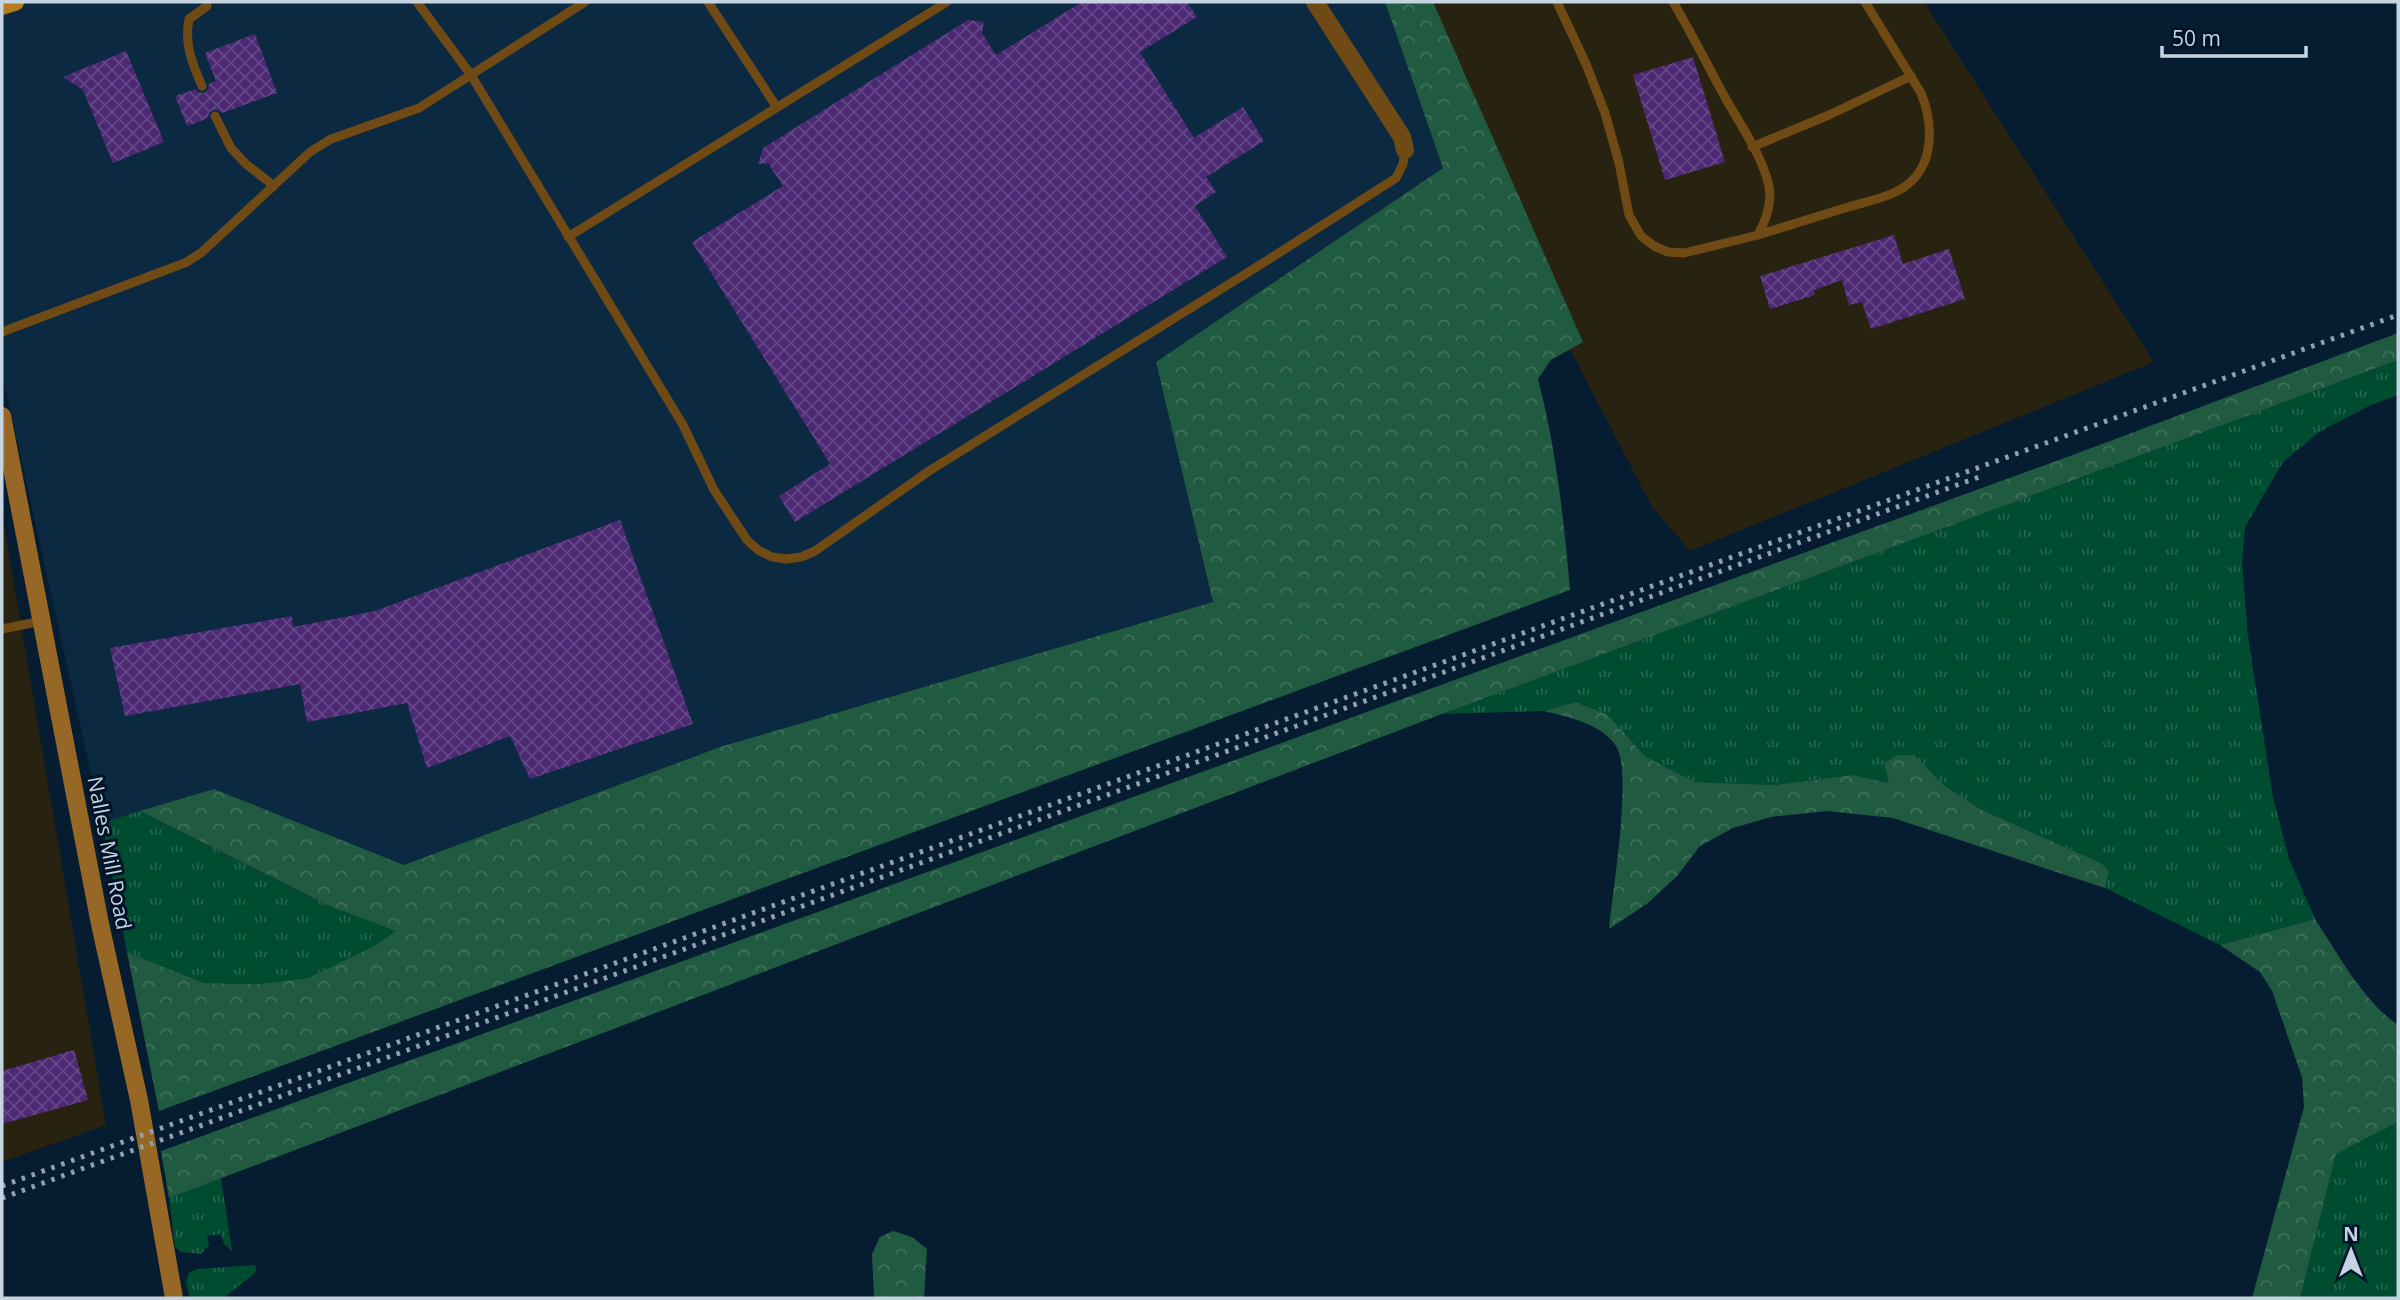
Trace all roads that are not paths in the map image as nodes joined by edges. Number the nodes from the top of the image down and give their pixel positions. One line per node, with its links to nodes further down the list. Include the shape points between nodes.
1 (15, 2): 10 (main road)
2 (417, 2): 12 (lane)
3 (585, 2): 12 (lane)
4 (708, 2): 15 (lane)
5 (947, 2): 15 (lane)
6 (1315, 2): 18 (street, via 1402,137)
7 (1557, 2): 20 (lane, via 1605,113 1629,215 1641,236 1668,252 1684,253)
8 (1673, 2): 17 (lane)
9 (1865, 2): 13 (lane)
10 (2, 6)
11 (207, 6): 14 (lane, via 189,19 186,35)
12 (471, 75): 19 (lane, via 419,108 331,139); 21 (lane)
13 (1911, 76): 17 (lane); 20 (lane, via 1927,107 1930,127 1929,146 1913,180 1892,194)
14 (202, 86)
15 (776, 106): 21 (lane)
16 (215, 116): 19 (lane, via 231,148)
17 (1752, 147): 20 (lane, via 1770,193)
18 (1405, 150): 21 (lane, via 1396,178 929,471 815,551 786,559 765,553 747,540)
19 (274, 186): 22 (lane, via 187,262)
20 (1758, 235)
21 (568, 237)
22 (2, 332)
23 (2, 416): 24 (street, Nalles Mill Road)
24 (42, 621): 25 (lane); 26 (street, Nalles Mill Road, via 139,1100)
25 (2, 628)
26 (174, 1298)

